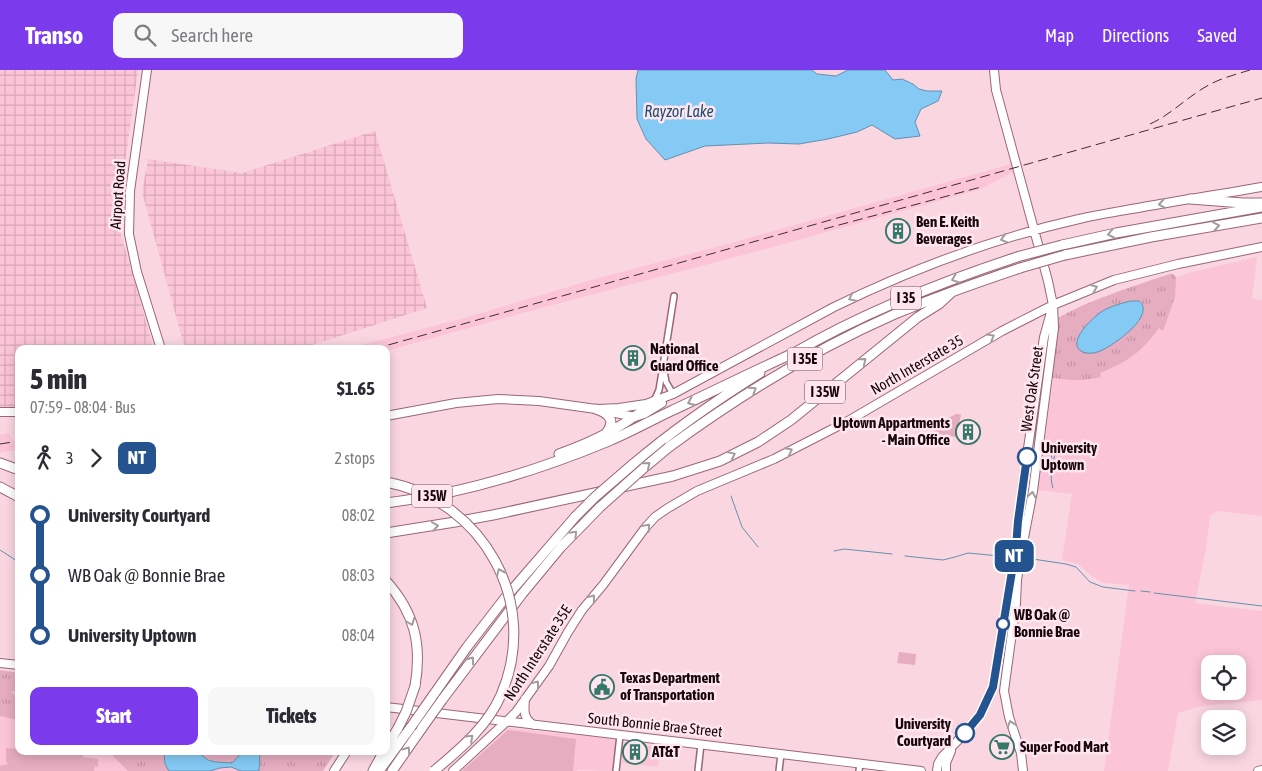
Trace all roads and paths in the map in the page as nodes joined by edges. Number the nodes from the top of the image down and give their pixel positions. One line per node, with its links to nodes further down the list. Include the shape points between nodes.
1 (147, 70): 13 (main road, Airport Road, via 130,191 129,234)
2 (994, 70): 8 (main road, West Oak Street, via 996,90)
3 (1262, 187): 4 (main road)
4 (1190, 199): 5 (highway); 8 (main road, one-way to 8, via 1087,217)
5 (1262, 203)
6 (1262, 207): 14 (highway, I 35, one-way to 14, bridge, via 1116,233 1017,257 918,293)
7 (1262, 218): 10 (highway, I 35E, one-way to 7, bridge, via 1065,255)
8 (1034, 231): 12 (main road, West Oak Street); 18 (main road, one-way to 18, via 937,262 861,294)
9 (1262, 248): 12 (main road, North Interstate 35, one-way to 9, via 1114,280)
10 (952, 292): 34 (highway, I 35W, one-way to 10, via 502,513 673,476 720,461 758,442 791,420); 57 (highway, I 35E, one-way to 10, bridge, via 442,700 561,547 645,467 718,413 808,357 894,315)
11 (674, 296): 17 (street)
12 (1053, 305): 15 (main road, West Oak Street); 16 (main road, West Oak Street); 35 (main road, North Interstate 35, one-way to 12, via 649,524 697,490 774,458 848,421)
13 (160, 345)
14 (798, 350): 30 (highway, I 35W, one-way to 30, via 610,440 554,462); 56 (highway, I 35E, bridge, via 668,435 575,517 467,647)
15 (1042, 353): 16 (main road); 39 (main road, West Oak Street)
16 (1051, 354): 40 (main road, West Oak Street, one-way to 16, via 1017,580)
17 (663, 366): 18 (street, via 666,382); 19 (street, via 658,394)
18 (673, 394): 19 (main road); 24 (main road)
19 (653, 402): 20 (main road, via 633,407); 24 (highway)
20 (596, 409): 23 (main road, via 535,401 485,400); 24 (main road); 25 (highway, via 610,418)
21 (0, 412): 22 (main road)
22 (15, 412)
23 (390, 415)
24 (635, 417): 25 (highway)
25 (607, 433): 30 (highway)
26 (0, 463): 27 (highway)
27 (15, 468)
28 (390, 483): 58 (highway, one-way to 28, bridge, via 476,733 501,696 513,652 514,620 503,578 476,532 431,498)
29 (0, 485): 31 (highway); 32 (highway)
30 (477, 485): 33 (highway, I 35W)
31 (15, 490)
32 (15, 494)
33 (390, 502)
34 (390, 532)
35 (617, 566): 41 (main road, North Interstate 35E, one-way to 35, via 549,666 582,610)
36 (390, 586): 46 (highway, one-way to 46, bridge, via 414,629 419,660 410,702)
37 (0, 663): 38 (main road)
38 (15, 664)
39 (993, 687): 40 (main road); 48 (main road, West Oak Street, via 980,715)
40 (1004, 692): 66 (main road, West Oak Street, one-way to 40)
41 (525, 698): 43 (main road, North Interstate 35E); 44 (main road, via 524,715)
42 (390, 708): 43 (main road, South Bonnie Brae Street)
43 (506, 722): 44 (main road, South Bonnie Brae Street); 59 (main road, North Interstate 35E)
44 (536, 726): 45 (main road, South Bonnie Brae Street)
45 (620, 735): 47 (main road, South Bonnie Brae Street); 60 (street)
46 (390, 741)
47 (701, 744): 49 (main road, South Bonnie Brae Street); 61 (street)
48 (953, 747): 64 (main road, West Oak Street, via 942,757); 65 (main road)
49 (780, 754): 52 (main road, South Bonnie Brae Street); 62 (street)
50 (344, 755): 54 (main road)
51 (382, 755): 55 (highway)
52 (859, 767): 63 (main road, South Bonnie Brae Street)
53 (1262, 770): 67 (main road)
54 (334, 771)
55 (373, 771)
56 (379, 771)
57 (392, 771)
58 (434, 771)
59 (453, 771)
60 (616, 771)
61 (698, 771)
62 (779, 771)
63 (921, 771)
64 (937, 771)
65 (946, 771)
66 (1023, 771)
67 (1258, 771)

